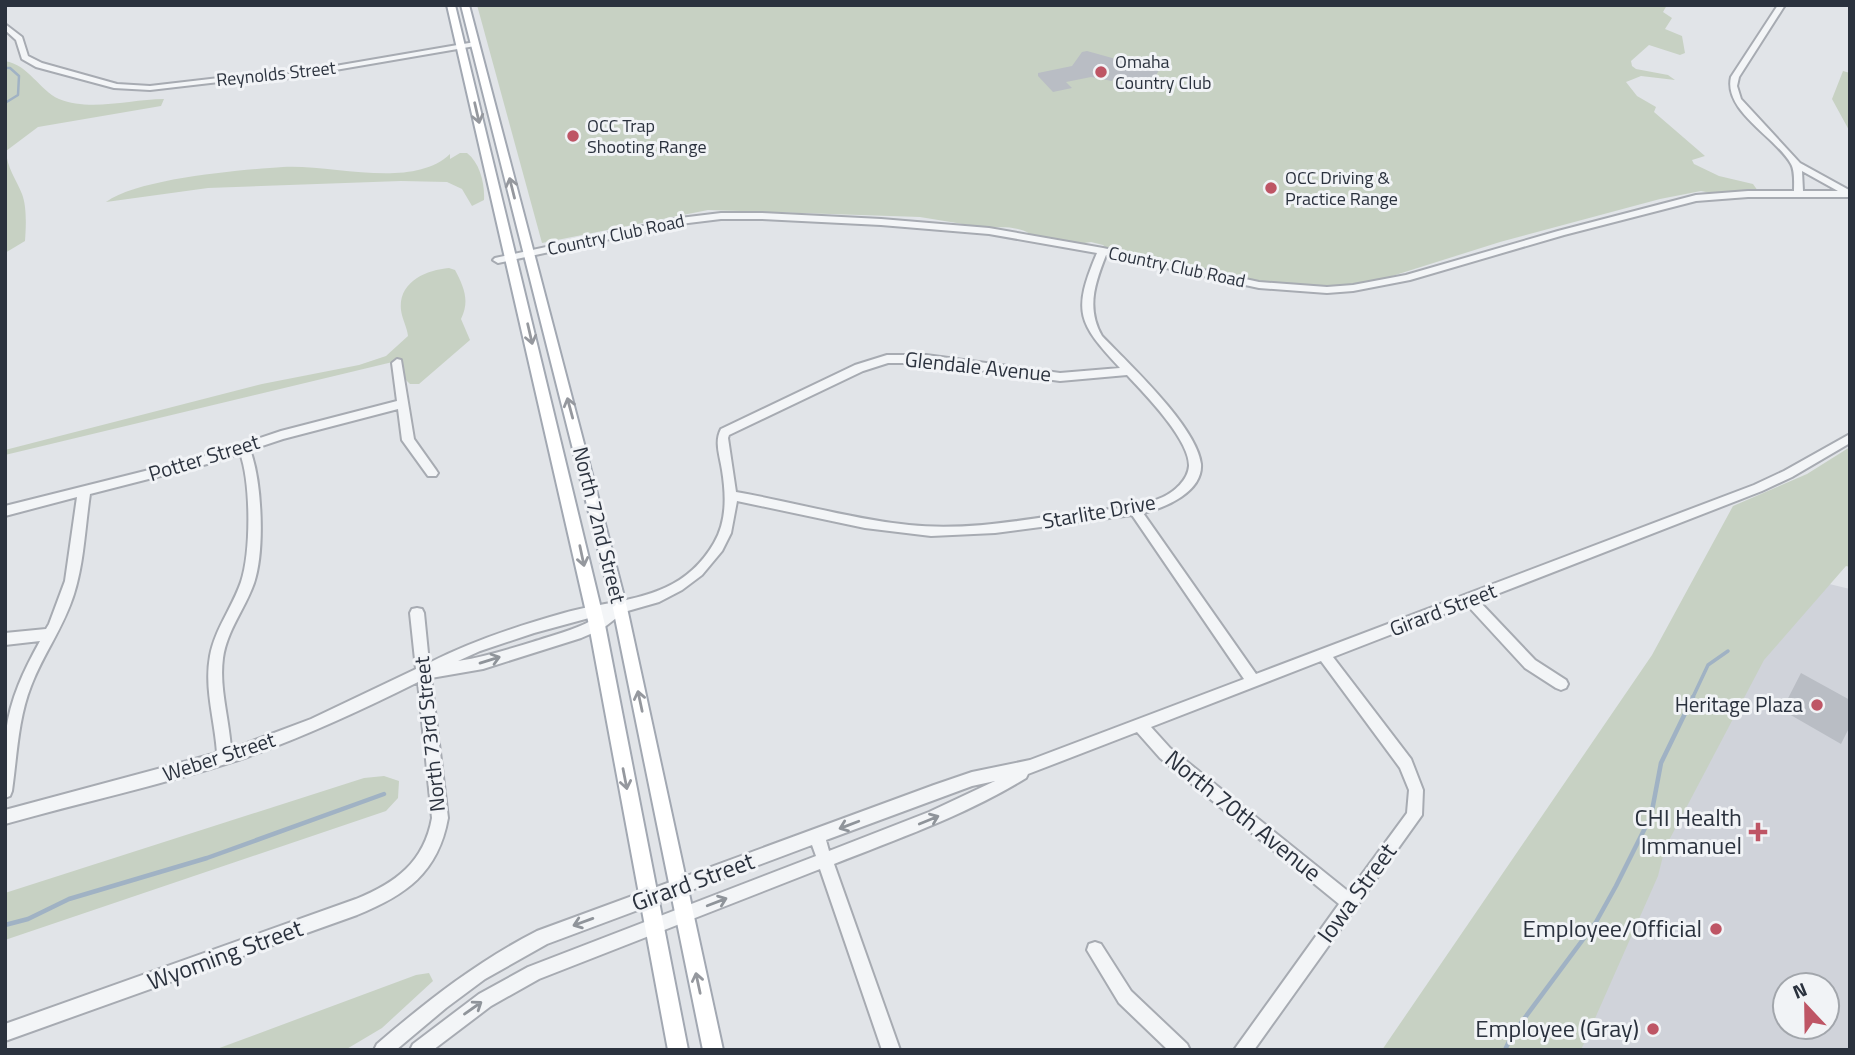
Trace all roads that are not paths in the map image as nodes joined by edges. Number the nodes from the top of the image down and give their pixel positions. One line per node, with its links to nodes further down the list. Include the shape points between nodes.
1 (451, 5): 5 (main road, North 72nd Street)
2 (465, 5): 5 (main road, North 72nd Street)
3 (1782, 5): 7 (street, via 1732,86 1742,107)
4 (5, 26): 6 (street, via 16,34 29,60)
5 (468, 45): 6 (street, Reynolds Street, via 277,78 150,88); 11 (main road, North 72nd Street, one-way to 5); 12 (main road, North 72nd Street, one-way to 12)
6 (117, 86)
7 (1797, 165): 8 (street); 9 (street)
8 (1850, 193): 9 (street, Country Club Road)
9 (1799, 194): 10 (street, Country Club Road, via 1731,194 1681,201 1407,278 1347,289 1259,285)
10 (1103, 251): 11 (street, Country Club Road, via 958,228 741,215 680,221); 14 (street, Starlite Drive, via 1085,299 1086,313 1098,338)
11 (529, 253): 12 (street, Country Club Road); 24 (main road, North 72nd Street, one-way to 11)
12 (505, 258): 25 (main road, North 72nd Street, one-way to 25)
13 (397, 363): 15 (street)
14 (1129, 372): 20 (street, Glendale Avenue, via 1060,377 926,359 887,359 727,430 722,438); 21 (street, Starlite Drive, via 1184,436 1195,467 1184,488 1170,499)
15 (402, 404): 17 (street, Potter Street); 18 (street, via 410,446)
16 (1850, 438): 23 (street, Girard Street, via 1759,488)
17 (244, 449): 19 (street, Potter Street); 35 (street, via 252,475 251,571 218,649 215,673)
18 (432, 472)
19 (84, 491): 22 (street, Potter Street); 28 (street, via 70,587)
20 (732, 496): 21 (street, Starlite Drive, via 932,531 1012,526); 24 (street, via 732,512 723,536 705,564 669,591)
21 (1133, 509): 32 (street)
22 (5, 511)
23 (1470, 600): 30 (street, Girard Street); 33 (street, via 1530,664)
24 (620, 608): 25 (street, Weber Street); 27 (street, Weber Street); 42 (main road, North 72nd Street, one-way to 24)
25 (594, 611): 27 (main road, North 72nd Street); 31 (street, Weber Street, via 479,646)
26 (418, 613): 31 (street, North 73rd Street)
27 (597, 625): 31 (street, Weber Street, one-way to 27, via 483,663); 43 (main road, North 72nd Street, one-way to 43)
28 (48, 635): 29 (street); 37 (street, via 23,688 14,720)
29 (5, 639)
30 (1324, 655): 32 (street, Girard Street); 44 (street, Iowa Street, via 1413,778 1417,804)
31 (424, 673): 35 (street, Weber Street, via 293,732); 40 (street, North 73rd Street, via 440,818)
32 (1254, 682): 34 (street, Girard Street)
33 (1561, 684)
34 (1140, 726): 36 (street, Girard Street); 44 (street, North 70th Avenue, via 1165,753)
35 (224, 756): 38 (street, Weber Street)
36 (1030, 767): 39 (street, Girard Street, one-way to 39, via 972,779); 41 (street, Girard Street, one-way to 36, via 961,806)
37 (5, 792)
38 (5, 817)
39 (817, 837): 41 (street); 42 (street, Girard Street)
40 (430, 853): 48 (street, Wyoming Street, via 403,883 376,900)
41 (825, 860): 45 (street, Girard Street, one-way to 41); 53 (street)
42 (677, 888): 43 (street, Girard Street); 45 (main road, North 72nd Street)
43 (647, 898): 46 (main road, North 72nd Street); 49 (street, Girard Street, one-way to 49, via 543,937 490,964)
44 (1350, 903): 55 (street, Iowa Street)
45 (683, 915): 46 (street, Girard Street); 52 (main road, North 72nd Street, one-way to 45)
46 (653, 926): 50 (street, Girard Street, one-way to 46, via 464,1014 515,983); 51 (main road, North 72nd Street)
47 (1095, 950): 54 (street, via 1125,996)
48 (5, 1033)
49 (387, 1048)
50 (419, 1050)
51 (678, 1050)
52 (713, 1050)
53 (891, 1050)
54 (1181, 1050)
55 (1244, 1050)

